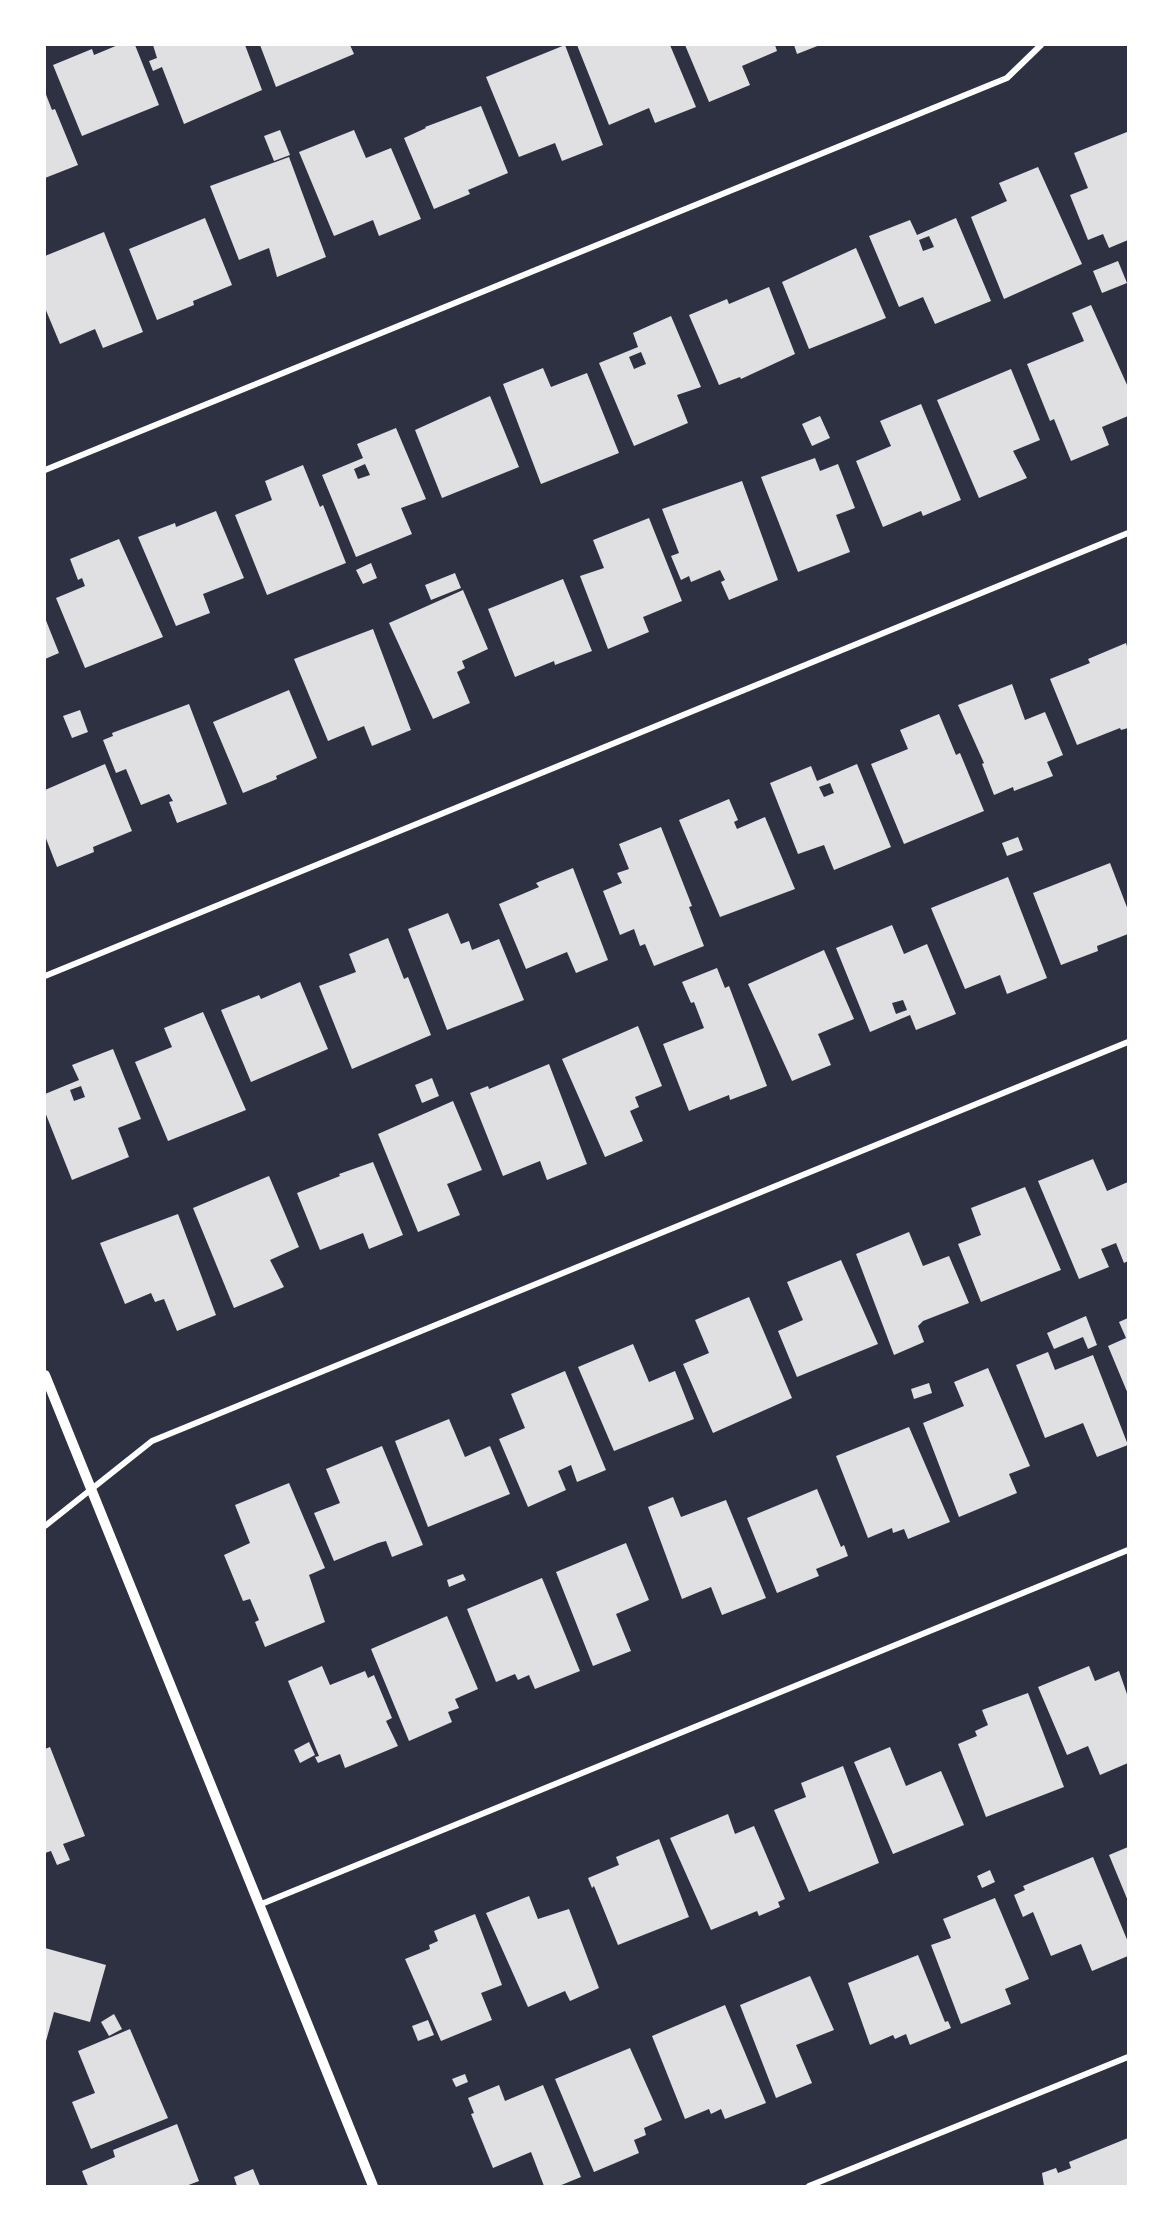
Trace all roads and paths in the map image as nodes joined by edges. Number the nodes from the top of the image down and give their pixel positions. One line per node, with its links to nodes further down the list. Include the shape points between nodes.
1 (1041, 45): 2 (street, via 1007,78)
2 (45, 470)
3 (1128, 533): 4 (street)
4 (45, 976)
5 (1128, 1042): 7 (street, via 152,1441)
6 (45, 1375): 7 (street)
7 (92, 1489): 8 (street); 10 (street)
8 (45, 1526)
9 (1128, 1550): 10 (street)
10 (258, 1905): 12 (street)
11 (1128, 2057): 13 (street)
12 (373, 2186)
13 (809, 2186)

